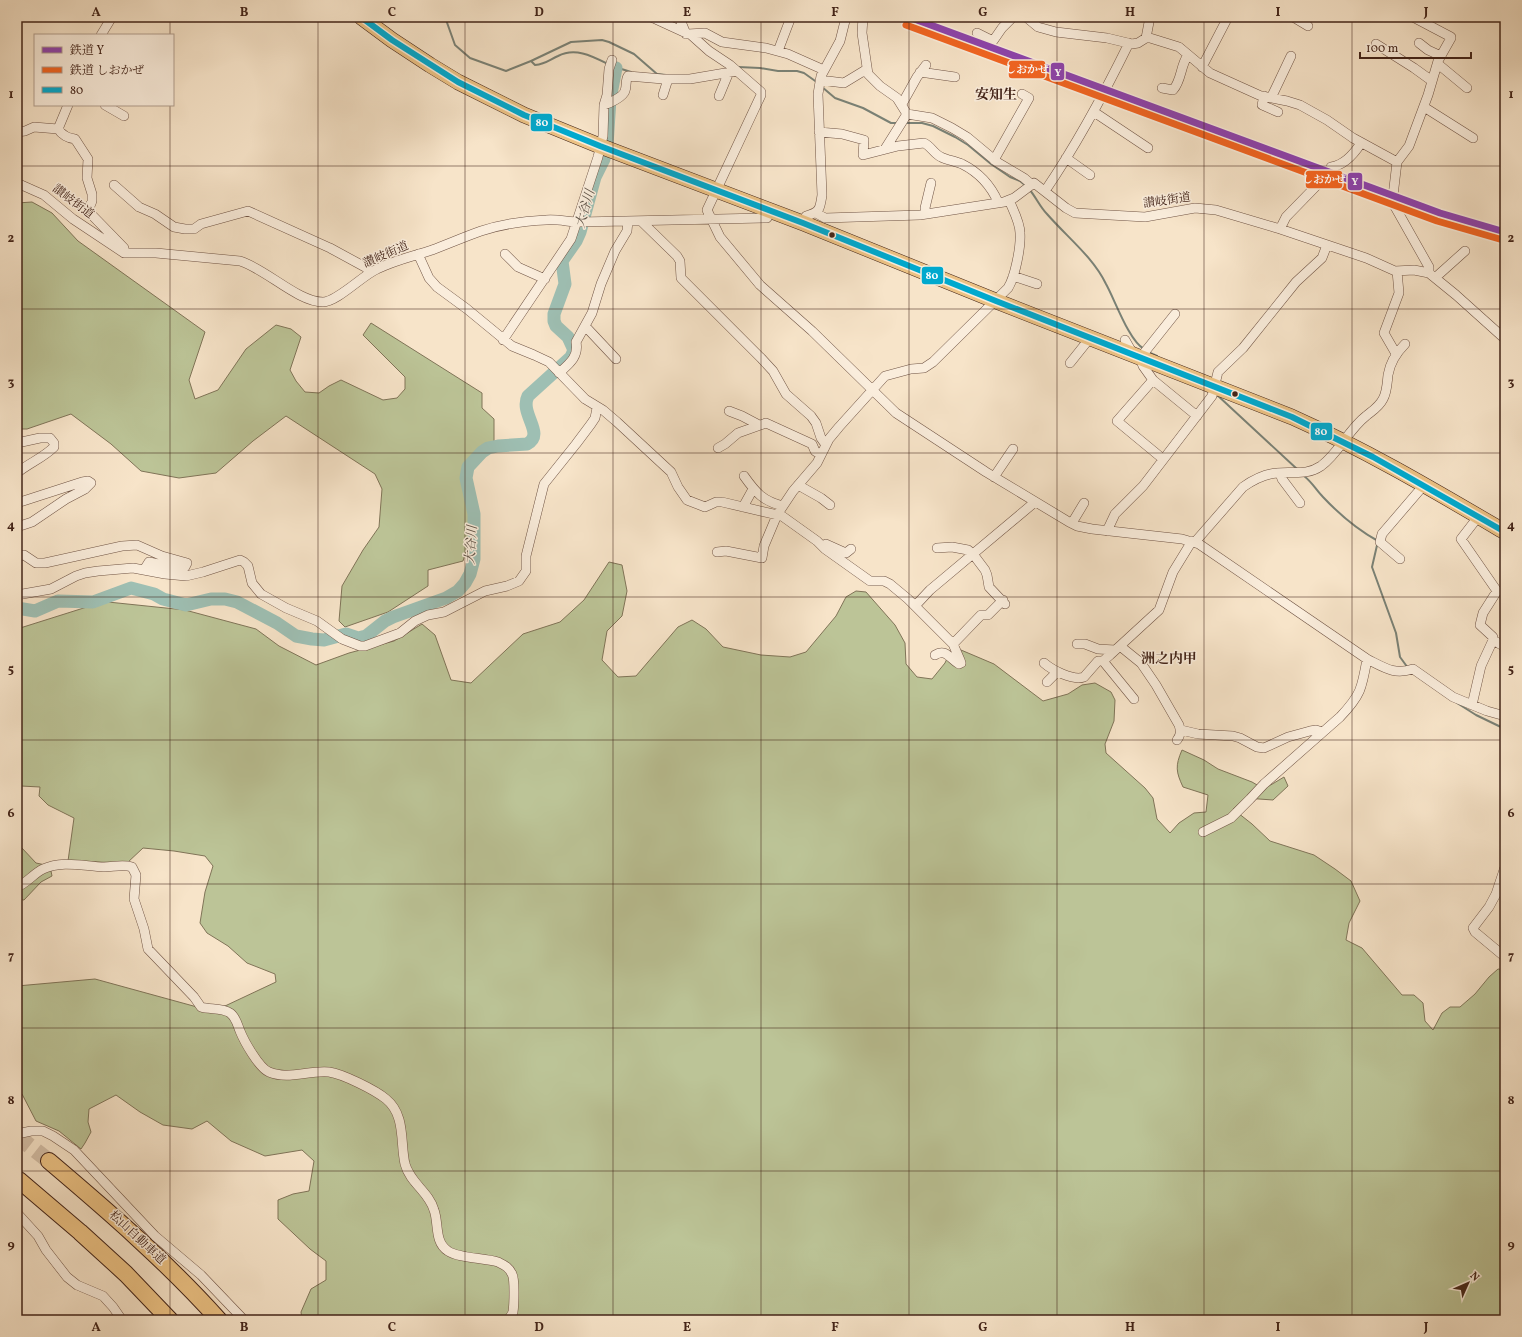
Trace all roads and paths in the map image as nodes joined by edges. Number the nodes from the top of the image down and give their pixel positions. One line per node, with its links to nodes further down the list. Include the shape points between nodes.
1 (112, 17): 16 (street)
2 (361, 17): 55 (highway, via 458,82 524,115)
3 (651, 17): 17 (street)
4 (679, 17): 17 (street)
5 (792, 17): 22 (street)
6 (846, 17): 29 (street, via 840,41)
7 (862, 17): 28 (street)
8 (1013, 17): 15 (street, via 993,41)
9 (1026, 17): 19 (street, via 1046,30)
10 (1150, 17): 18 (street)
11 (1228, 17): 27 (street)
12 (1292, 17): 14 (street)
13 (1413, 17): 26 (street, via 1451,36)
14 (1308, 26)
15 (977, 33)
16 (102, 34)
17 (688, 34): 22 (street, via 705,33 722,42); 30 (street)
18 (1146, 38): 19 (street, via 1138,43); 23 (street, via 1179,47)
19 (1129, 43): 46 (street)
20 (1419, 43): 26 (street)
21 (1376, 44): 34 (street)
22 (778, 51): 29 (street)
23 (1188, 55): 27 (street); 35 (street, via 1175,87 1172,90)
24 (1291, 56): 40 (street)
25 (612, 60): 42 (street)
26 (1439, 60): 34 (street); 36 (street)
27 (1202, 67): 40 (street, via 1210,73)
28 (867, 69): 33 (street, via 844,83); 41 (street, via 870,77)
29 (824, 70): 33 (street)
30 (733, 72): 32 (street, via 701,78); 39 (street); 68 (street, via 759,89 761,95)
31 (955, 77): 41 (street, via 923,69)
32 (668, 79): 38 (street); 42 (street, via 628,76 623,95 614,102)
33 (820, 80): 52 (street)
34 (1432, 81): 45 (street)
35 (1162, 88)
36 (1467, 88)
37 (1022, 94): 59 (street, via 1029,98)
38 (663, 95)
39 (719, 96)
40 (1268, 97): 47 (street, via 1262,105); 54 (street, via 1300,105)
41 (902, 104): 48 (street)
42 (604, 105): 55 (street, via 603,136)
43 (68, 106): 50 (street)
44 (107, 106): 49 (street)
45 (1424, 107): 53 (street); 60 (street, via 1409,146)
46 (1094, 112): 56 (street); 58 (street)
47 (1278, 112)
48 (907, 114): 57 (street); 59 (street, 讃岐街道, via 932,118 952,128)
49 (124, 116)
50 (58, 129): 51 (street, via 34,127); 83 (street, via 61,134 75,139 88,159 87,178 92,194 88,211)
51 (17, 132)
52 (819, 132): 57 (street, via 842,134 864,140 863,155); 73 (street, via 822,195 820,208)
53 (1474, 138)
54 (1360, 143): 60 (street); 61 (street, via 1352,156)
55 (600, 146): 68 (highway); 78 (street)
56 (1148, 148)
57 (885, 149): 71 (street, via 927,144 938,156 962,164 977,173)
58 (1066, 158): 62 (street); 69 (street)
59 (994, 160): 66 (street, 讃岐街道)
60 (1397, 162): 88 (street, via 1393,201)
61 (1331, 167)
62 (1090, 175)
63 (1323, 179): 80 (street, via 1286,216)
64 (17, 183): 83 (street, 讃岐街道, via 44,195 73,219 117,249)
65 (931, 184): 74 (street)
66 (1031, 184): 69 (street, 讃岐街道, via 1034,183); 70 (street)
67 (114, 185): 87 (street, via 139,207 174,227 194,229 201,224 248,211 330,248)
68 (716, 189): 72 (highway); 76 (street, via 707,210)
69 (1045, 191): 80 (street, 讃岐街道, via 1071,211 1081,214 1145,217 1206,208)
70 (1009, 200): 71 (street); 89 (street, via 1021,234)
71 (998, 202): 74 (street)
72 (772, 211): 76 (street, 讃岐街道, via 767,218); 79 (highway)
73 (816, 213): 74 (street, via 825,218); 79 (street, via 806,216)
74 (926, 214)
75 (641, 220): 76 (street, 讃岐街道); 77 (street, 讃岐街道); 114 (street, via 677,256 680,261 681,278 761,358 773,371 786,394 811,416)
76 (713, 220): 107 (street, via 720,237 760,286 812,330)
77 (628, 221): 78 (street, 讃岐街道); 94 (street, via 627,231 615,251)
78 (581, 222): 84 (street, 讃岐街道, via 518,222); 90 (street)
79 (803, 223): 92 (highway)
80 (1280, 229): 81 (street, 讃岐街道)
81 (1327, 245): 86 (street, 讃岐街道); 106 (street, via 1322,258 1296,282 1243,348 1218,372)
82 (1465, 251): 88 (street)
83 (129, 253): 87 (street, 讃岐街道, via 156,252 240,261 251,264 306,298 324,302 335,298)
84 (418, 254): 87 (street, 讃岐街道); 97 (street, via 426,275 437,287)
85 (505, 254): 90 (street, via 518,267)
86 (1397, 271): 88 (street, 讃岐街道, via 1414,270); 100 (street, via 1399,293 1384,333)
87 (371, 272)
88 (1432, 275): 96 (street)
89 (1013, 276): 91 (street); 92 (street, via 1008,288)
90 (545, 279): 97 (street)
91 (1037, 284)
92 (996, 302): 95 (highway); 107 (street, via 933,362 924,368 885,376)
93 (1175, 314): 101 (street)
94 (585, 326): 102 (street); 104 (street, via 576,342 574,358)
95 (1090, 338): 101 (highway); 103 (street)
96 (1505, 339)
97 (503, 340): 104 (street, via 549,362)
98 (1124, 340): 101 (street)
99 (1406, 344): 100 (street)
100 (1395, 356): 112 (street, via 1382,401 1356,425)
101 (1137, 357): 105 (street); 106 (highway)
102 (616, 359)
103 (1070, 363)
104 (559, 373): 108 (street)
105 (1153, 380): 110 (street); 118 (street, via 1117,421)
106 (1214, 386): 110 (street, via 1212,396); 112 (highway)
107 (872, 390): 114 (street); 122 (street, via 896,413)
108 (597, 408): 132 (street, via 617,422 671,472 687,500 705,507 722,502); 147 (street, via 591,424 544,484 526,556 526,571 519,581 485,591 444,612 428,615 400,633 370,645 360,646 342,639 317,621 269,600 255,588 248,566 240,560 186,576)
109 (728, 411): 111 (street)
110 (1197, 416): 118 (street)
111 (760, 425): 115 (street, via 738,433); 117 (street, via 766,423 812,444)
112 (1344, 441): 120 (street, via 1321,466 1293,474); 123 (highway)
113 (17, 443): 119 (street, via 45,437 50,438 54,447)
114 (826, 444): 117 (street)
115 (718, 448)
116 (1013, 449): 122 (street)
117 (820, 455): 124 (street, via 817,463)
118 (1163, 459): 137 (street, via 1143,486 1115,514)
119 (17, 472)
120 (1280, 473): 129 (street); 139 (street, via 1262,476 1244,487)
121 (744, 476): 125 (street)
122 (994, 477): 127 (street)
123 (1424, 485): 134 (highway); 146 (street, via 1382,534 1380,542)
124 (798, 486): 130 (street); 131 (street)
125 (753, 489): 131 (street, via 761,497); 132 (street)
126 (17, 502): 136 (street, via 82,482 91,483 36,519)
127 (1035, 502): 135 (street); 144 (street)
128 (1084, 503): 135 (street)
129 (1300, 503)
130 (830, 505)
131 (783, 506): 133 (street)
132 (743, 507): 133 (street)
133 (777, 516): 140 (street, via 782,516); 143 (street, via 764,546 762,558 726,551)
134 (1478, 517): 138 (highway); 150 (street, via 1461,539 1497,591 1483,613 1480,625)
135 (1072, 523): 137 (street)
136 (17, 527)
137 (1107, 531): 139 (street)
138 (1505, 532)
139 (1193, 541): 154 (street, via 1173,572 1159,610); 156 (street)
140 (820, 544): 142 (street, via 824,543 846,553); 149 (street, via 870,581 884,581 890,584)
141 (937, 548): 144 (street, via 952,547)
142 (851, 549)
143 (717, 552)
144 (974, 554): 149 (street, via 930,590); 151 (street, via 985,570 989,587 1005,603 988,615 981,615)
145 (17, 556): 147 (street, via 24,555 36,563 45,563 137,545 187,563 182,569 149,562)
146 (1400, 559)
147 (144, 570): 148 (street, via 133,568 85,573 51,589)
148 (17, 595)
149 (915, 606): 151 (street)
150 (1493, 640): 153 (street); 162 (street, via 1481,666)
151 (953, 644): 155 (street, via 960,660 959,664 946,653)
152 (1076, 644): 154 (street, via 1098,649)
153 (1505, 647)
154 (1117, 648): 157 (street); 164 (street, via 1141,663)
155 (935, 654)
156 (1367, 660): 162 (street, via 1396,672 1414,669 1453,697); 165 (street, via 1362,687 1357,697 1340,717)
157 (1103, 661): 159 (street, via 1098,661 1090,672 1080,679); 161 (street)
158 (1044, 663): 159 (street)
159 (1057, 672): 160 (street)
160 (1047, 682)
161 (1134, 699)
162 (1472, 705): 163 (street)
163 (1505, 716)
164 (1181, 730): 165 (street, via 1198,734 1233,736 1257,748 1264,748 1310,731); 166 (street)
165 (1322, 732): 167 (street, via 1230,818)
166 (1177, 740)
167 (1203, 832)
168 (1505, 867): 170 (street, via 1490,906 1473,928)
169 (17, 886): 179 (street, via 43,869 56,865 132,867 136,875 134,899 148,949 201,1007 227,1011 231,1014 244,1040 264,1069 283,1076 329,1072 369,1089 391,1105 399,1119 406,1168 431,1202 440,1244 449,1252 498,1262 512,1274 513,1310)
170 (1505, 957)
171 (17, 1134): 178 (street, via 43,1131 74,1150 156,1236 201,1275)
172 (49, 1162): 177 (highway, 松山自動車道, via 107,1210 168,1267)
173 (19, 1180): 176 (highway, via 126,1274)
174 (17, 1213): 175 (street, via 38,1236 67,1277 77,1285 103,1296)
175 (122, 1320)
176 (170, 1320)
177 (219, 1320)
178 (244, 1320)
179 (508, 1320)

